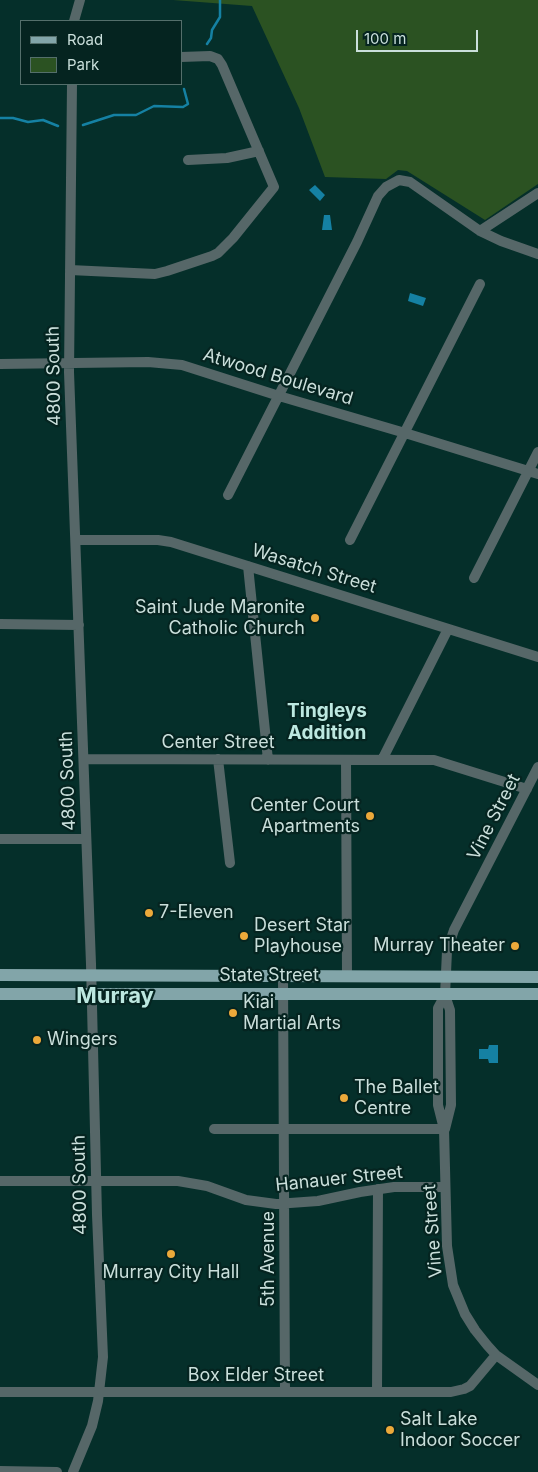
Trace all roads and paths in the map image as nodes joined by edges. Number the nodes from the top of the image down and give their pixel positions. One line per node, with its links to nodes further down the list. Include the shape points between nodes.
1 (80, 0): 2 (street)
2 (74, 20)
3 (182, 57): 5 (street, via 210,56 218,59)
4 (72, 85): 10 (street, 4800 South)
5 (259, 151): 6 (street, via 226,158); 10 (street, via 274,187 218,253 155,274)
6 (188, 160)
7 (538, 193): 8 (street)
8 (480, 230): 9 (street); 14 (street, via 410,182 399,180 383,190)
9 (538, 254)
10 (70, 270): 12 (street, 4800 South)
11 (480, 284): 15 (street)
12 (69, 363): 13 (street, Atwood Boulevard); 14 (street, Atwood Boulevard, via 182,364); 19 (street, 4800 South)
13 (0, 364)
14 (279, 396): 15 (street, Atwood Boulevard); 18 (street)
15 (405, 433): 17 (street, Atwood Boulevard); 20 (street)
16 (538, 452): 17 (street)
17 (533, 473): 22 (street)
18 (228, 495)
19 (76, 540): 21 (street, Wasatch Street, via 162,540); 24 (street, 4800 South)
20 (350, 540)
21 (248, 566): 25 (street, Wasatch Street); 29 (street)
22 (474, 578)
23 (0, 624): 24 (street)
24 (79, 624): 27 (street, 4800 South)
25 (448, 629): 26 (street, Wasatch Street); 31 (street)
26 (538, 657)
27 (84, 759): 28 (street, Center Street); 35 (street, 4800 South)
28 (218, 759): 29 (street, Center Street); 36 (street)
29 (268, 760): 30 (street, Center Street)
30 (346, 760): 31 (street, Center Street); 40 (street)
31 (382, 760): 33 (street, Center Street, via 437,760)
32 (538, 767): 33 (street, Vine Street)
33 (527, 789): 41 (street, Vine Street, via 454,930 447,951)
34 (0, 839): 35 (street)
35 (86, 839): 38 (street, 4800 South)
36 (230, 863)
37 (0, 975): 38 (main road, State Street)
38 (91, 975): 39 (main road, State Street); 45 (street, 4800 South)
39 (283, 976): 40 (main road, State Street); 43 (street, 5th Avenue)
40 (346, 976): 41 (main road, State Street)
41 (445, 977): 42 (main road, State Street); 47 (street, Vine Street)
42 (538, 977)
43 (283, 993): 45 (main road, State Street); 47 (main road, State Street); 49 (street, 5th Avenue)
44 (0, 994): 45 (main road, State Street)
45 (91, 994): 52 (street, 4800 South)
46 (538, 994): 47 (main road, State Street)
47 (445, 995): 50 (street, Vine Street, via 450,1010 450,1105)
48 (214, 1130): 49 (street)
49 (284, 1130): 50 (street); 55 (street, 5th Avenue)
50 (444, 1130): 53 (street, Vine Street)
51 (0, 1181): 52 (street, Hanauer Street)
52 (96, 1181): 55 (street, Hanauer Street, via 186,1182 246,1200); 59 (street, 4800 South, via 103,1357)
53 (445, 1187): 54 (street, Hanauer Street); 56 (street, Vine Street, via 447,1246 453,1286 475,1330)
54 (378, 1189): 55 (street, Hanauer Street, via 318,1201); 61 (street)
55 (285, 1203): 60 (street, 5th Avenue)
56 (496, 1354): 57 (street, Vine Street); 61 (street, Box Elder Street, via 475,1381 464,1389)
57 (538, 1385)
58 (0, 1392): 59 (street, Box Elder Street)
59 (99, 1392): 60 (street, Box Elder Street); 64 (street, 4800 South, via 92,1426)
60 (285, 1392): 61 (street, Box Elder Street)
61 (377, 1392)
62 (0, 1471): 63 (street)
63 (57, 1472)
64 (73, 1472)

